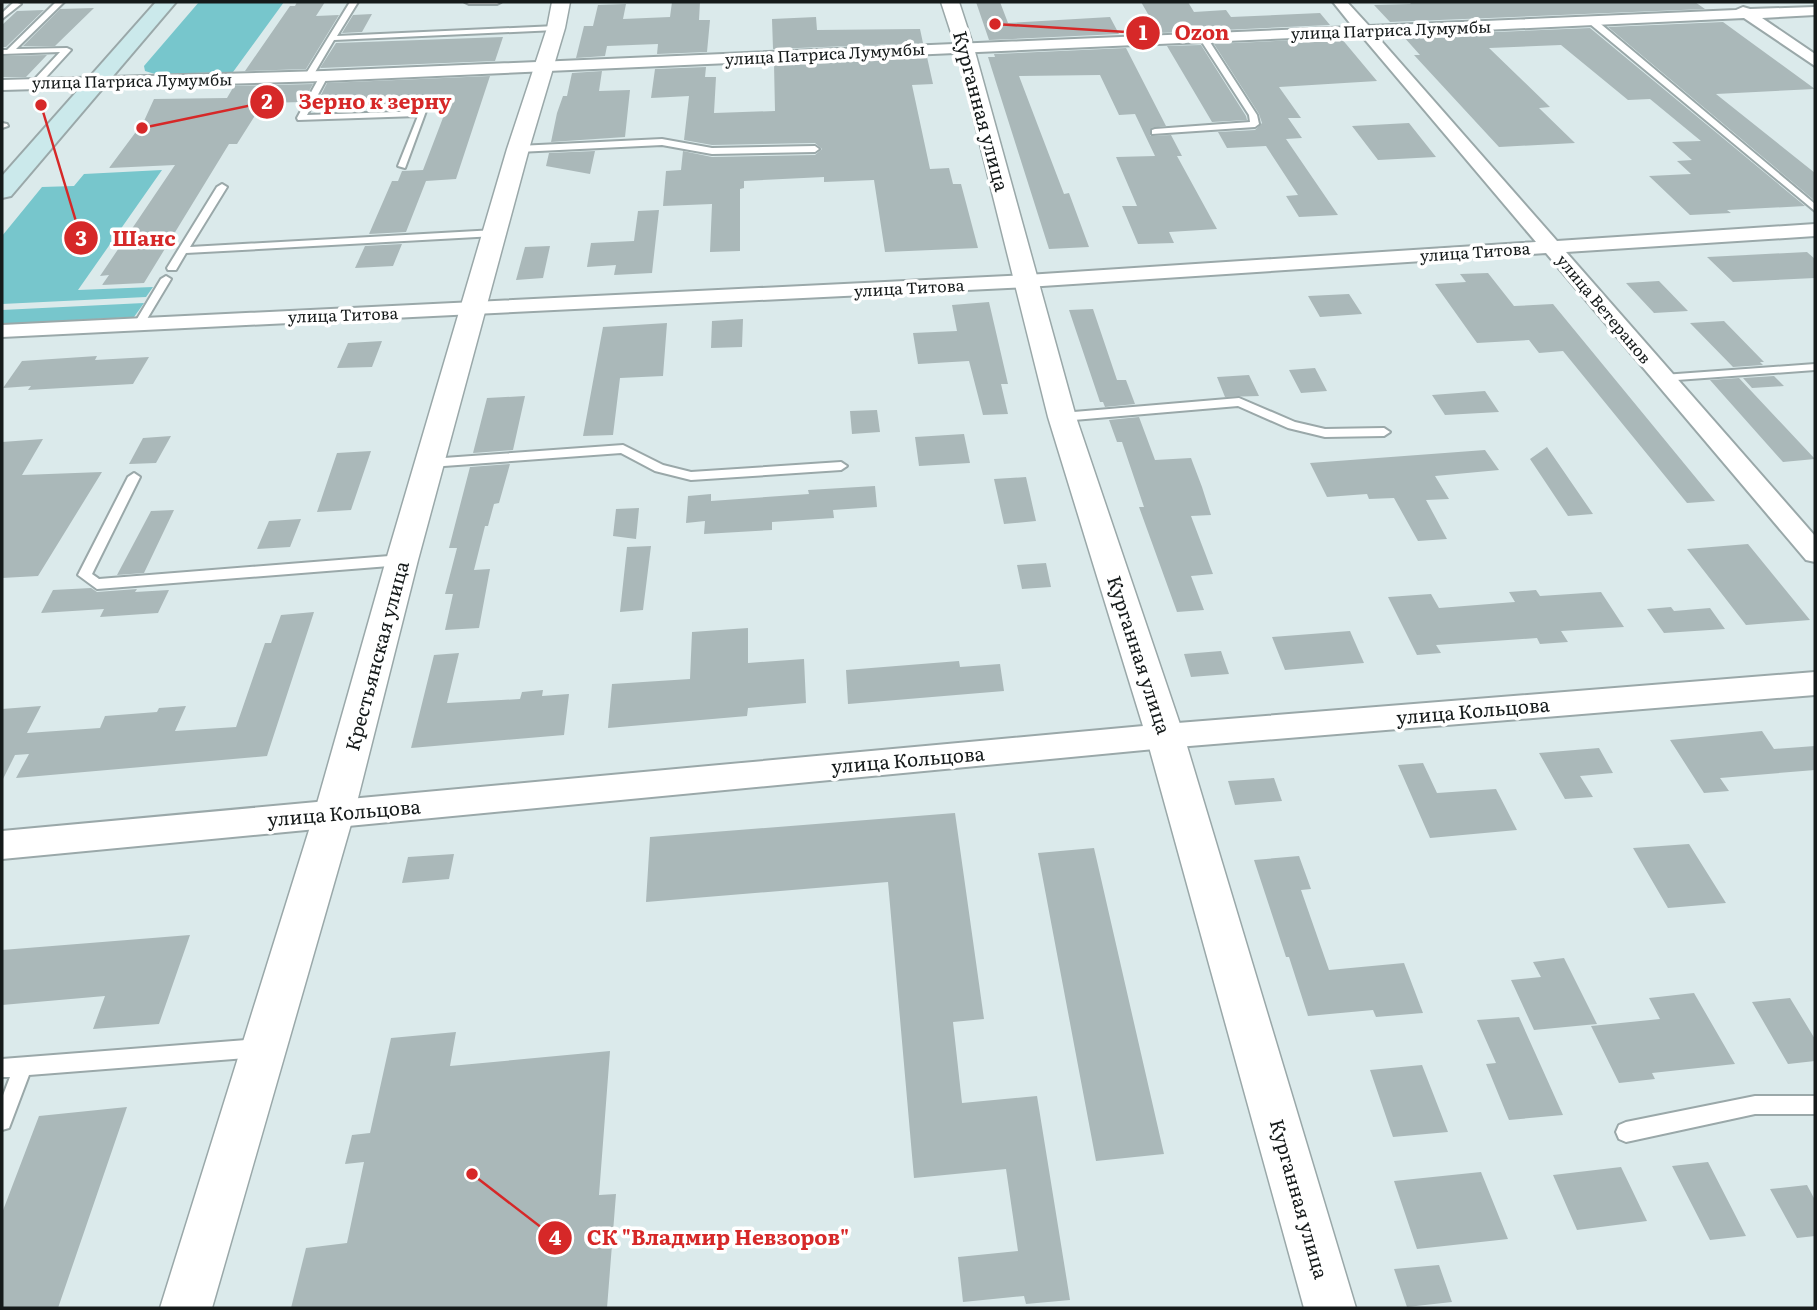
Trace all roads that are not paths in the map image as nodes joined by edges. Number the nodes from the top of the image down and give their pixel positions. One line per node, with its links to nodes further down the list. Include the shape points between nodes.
1 (60, 2): 19 (lane)
2 (166, 2): 25 (main road)
3 (354, 2): 16 (lane)
4 (468, 2): 5 (lane)
5 (497, 2)
6 (950, 2): 18 (street, Курганная улица)
7 (1339, 2): 15 (street, улица Ветеранов)
8 (1729, 2): 12 (street)
9 (17, 4): 13 (lane)
10 (1815, 11): 12 (street, улица Патриса Лумумбы)
11 (558, 15): 16 (lane); 21 (street, Крестьянская улица)
12 (1748, 15): 14 (street, улица Патриса Лумумбы); 20 (street)
13 (2, 17)
14 (1593, 22): 15 (street, улица Патриса Лумумбы); 33 (lane)
15 (1364, 31): 17 (street, улица Патриса Лумумбы); 36 (street, улица Ветеранов)
16 (332, 38): 23 (lane)
17 (1204, 39): 18 (street, улица Патриса Лумумбы); 27 (lane, via 1255,124)
18 (965, 48): 21 (street, улица Патриса Лумумбы); 40 (street, Курганная улица)
19 (5, 52): 24 (lane, via 67,50)
20 (1815, 61)
21 (544, 67): 22 (street, улица Патриса Лумумбы); 28 (street, Крестьянская улица)
22 (324, 76): 23 (street, улица Патриса Лумумбы); 30 (lane, via 302,118 423,113)
23 (308, 77): 25 (street, улица Патриса Лумумбы)
24 (35, 84): 25 (street, улица Патриса Лумумбы); 26 (street, улица Патриса Лумумбы)
25 (95, 84): 32 (main road)
26 (2, 85)
27 (1155, 132)
28 (519, 149): 29 (lane, via 662,142 712,151); 35 (street, Крестьянская улица)
29 (815, 149)
30 (402, 166)
31 (222, 187): 37 (lane)
32 (2, 191)
33 (1815, 208)
34 (1815, 230): 36 (street, улица Титова)
35 (495, 233): 37 (lane); 41 (street, Крестьянская улица)
36 (1551, 247): 40 (street, улица Титова); 45 (street, улица Ветеранов)
37 (183, 250): 38 (lane)
38 (172, 268)
39 (166, 279): 42 (lane)
40 (1027, 281): 41 (street, улица Титова); 46 (street, Курганная улица)
41 (474, 310): 42 (street, улица Титова); 48 (street, Крестьянская улица)
42 (139, 324): 43 (street, улица Титова)
43 (2, 331)
44 (1815, 367): 45 (lane)
45 (1663, 378): 51 (street, улица Ветеранов)
46 (1062, 417): 47 (lane, via 1240,402 1292,425 1325,433); 54 (street, Курганная улица)
47 (1384, 432)
48 (430, 463): 49 (lane, via 624,449 659,468 691,476); 52 (street, Крестьянская улица)
49 (841, 466)
50 (134, 477): 52 (lane, via 85,575 97,584)
51 (1815, 552)
52 (402, 560): 55 (street, Крестьянская улица)
53 (1815, 683): 54 (street, улица Кольцова)
54 (1165, 736): 55 (street, улица Кольцова); 64 (street, Курганная улица)
55 (334, 814): 56 (street, улица Кольцова); 57 (street, Крестьянская улица)
56 (2, 845)
57 (263, 1048): 58 (lane); 63 (street, Крестьянская улица)
58 (23, 1067): 59 (lane); 61 (lane)
59 (2, 1068)
60 (1815, 1105): 62 (lane, via 1755,1105)
61 (2, 1121)
62 (1626, 1132)
63 (186, 1308)
64 (1330, 1308)

